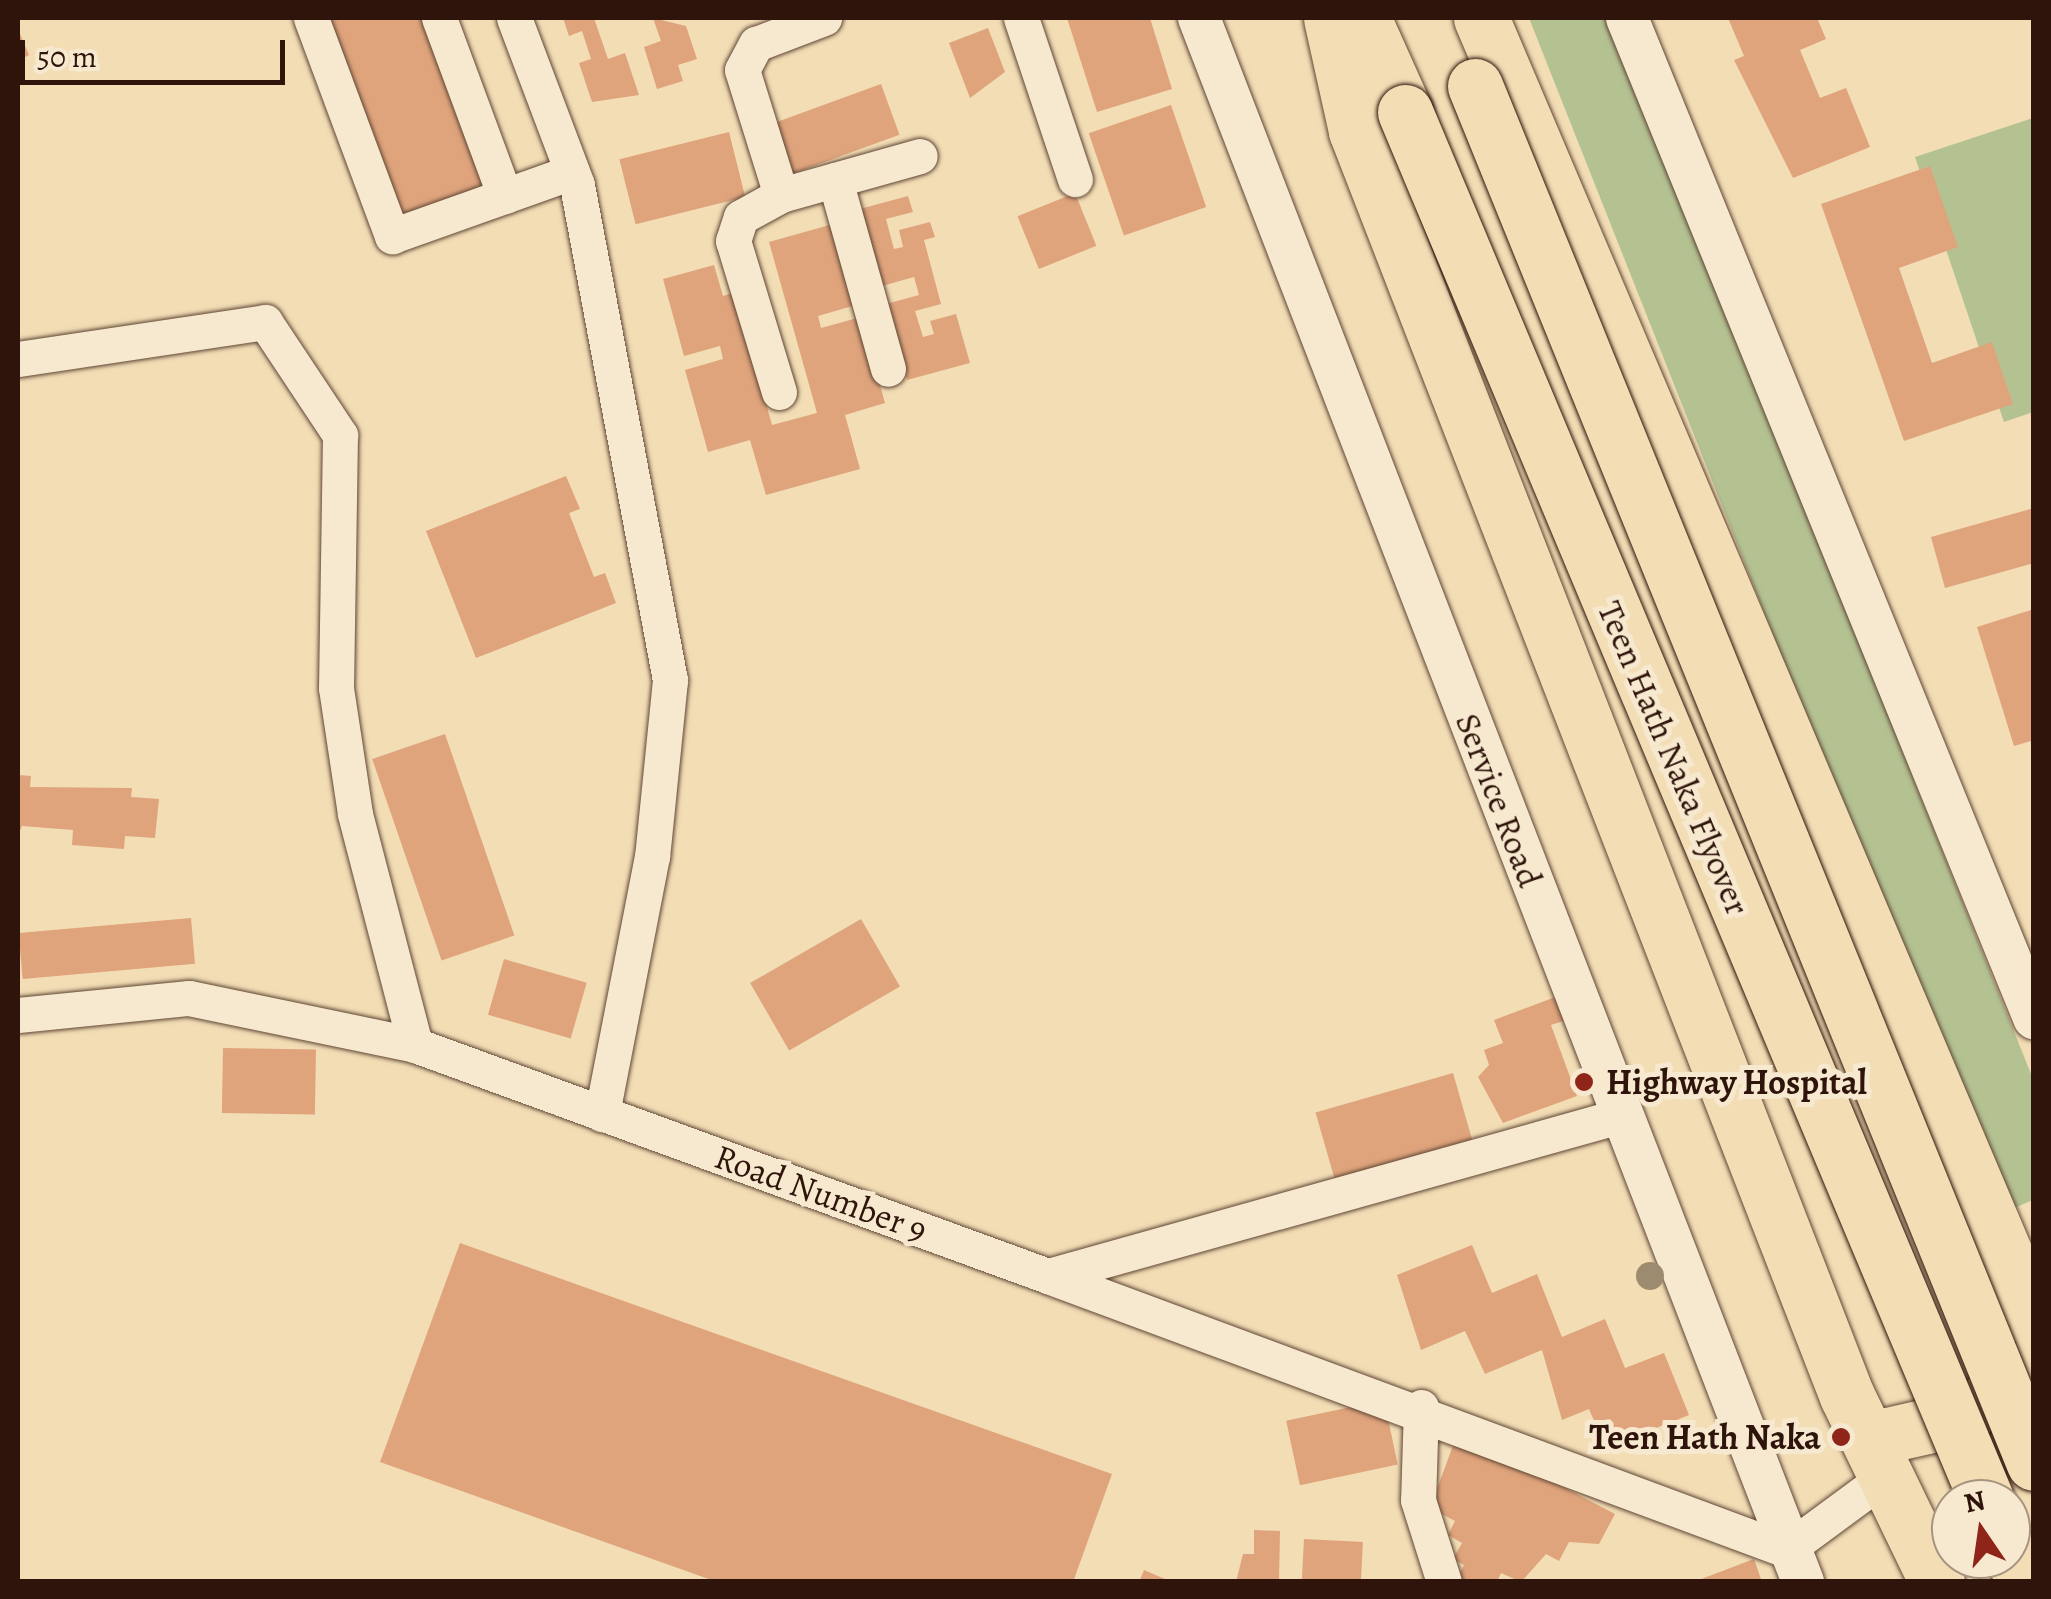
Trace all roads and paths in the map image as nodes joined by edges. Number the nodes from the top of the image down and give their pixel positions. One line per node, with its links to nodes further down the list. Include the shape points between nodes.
1 (311, 18): 16 (street, via 392,236)
2 (440, 18): 16 (street)
3 (514, 18): 13 (street)
4 (824, 18): 17 (street, via 745,56 744,84)
5 (1021, 18): 14 (street)
6 (1199, 18): 25 (street, Service Road)
7 (1332, 18): 30 (highway, via 1356,131)
8 (1363, 18): 32 (highway, Teen Hath Naka Flyover, bridge)
9 (1449, 18): 31 (highway, Teen Hath Naka Flyover, bridge)
10 (1481, 18): 27 (highway)
11 (1627, 18): 22 (street)
12 (920, 156): 15 (street)
13 (572, 172): 16 (street); 24 (street, via 670,680 652,856)
14 (1075, 179)
15 (835, 180): 17 (street); 19 (street)
16 (505, 196)
17 (780, 196): 20 (street, via 741,217 732,241)
18 (18, 359): 23 (street, via 266,322 340,435 336,688 355,814)
19 (888, 369)
20 (779, 392)
21 (18, 1015): 23 (street, Road Number 9, via 189,998)
22 (2034, 1018)
23 (414, 1044): 24 (street, Road Number 9)
24 (602, 1114): 26 (street, Road Number 9)
25 (1620, 1116): 26 (street); 33 (street, Service Road)
26 (1048, 1276): 29 (street, Road Number 9)
27 (2034, 1322)
28 (2034, 1363): 30 (highway, via 1962,1418 1883,1436)
29 (1420, 1407): 33 (street, Road Number 9); 34 (street, via 1418,1500)
30 (1874, 1454): 33 (street); 35 (highway)
31 (2034, 1464)
32 (1978, 1479)
33 (1794, 1566)
34 (1444, 1582)
35 (1937, 1582)

